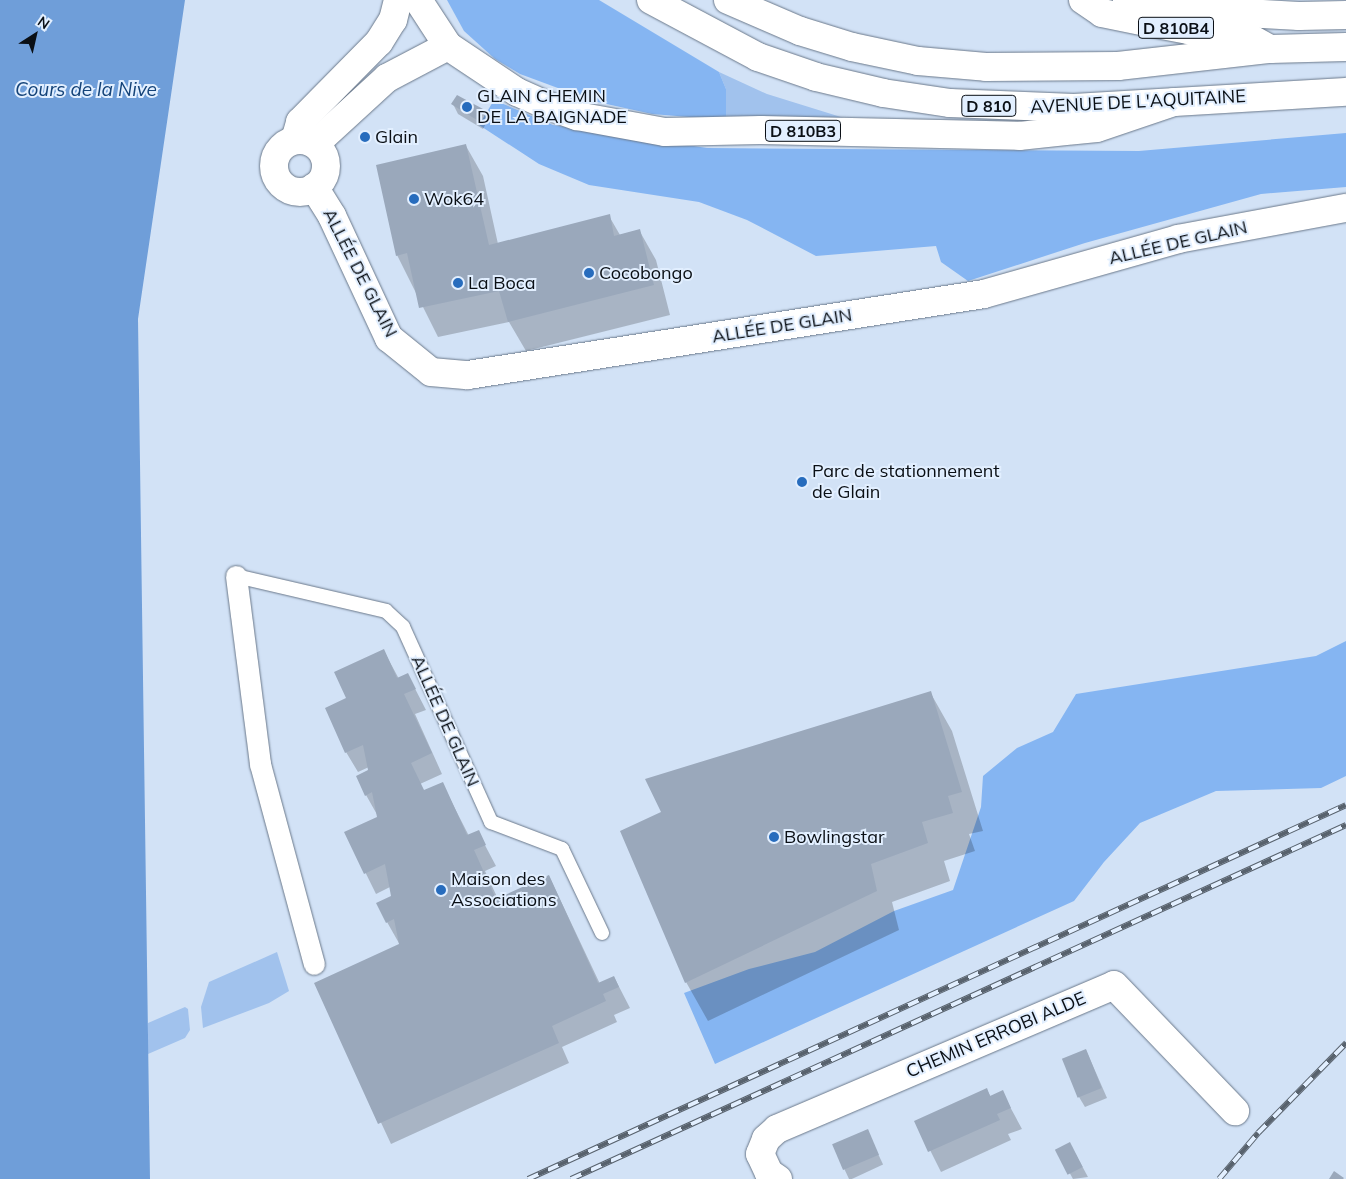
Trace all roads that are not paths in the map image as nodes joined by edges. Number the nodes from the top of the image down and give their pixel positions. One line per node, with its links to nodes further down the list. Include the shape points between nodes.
1 (398, 0): 13 (main road, via 392,20 379,42 300,122)
2 (418, 0): 8 (main road)
3 (651, 0): 12 (main road, AVENUE DE L'AQUITAINE / D 810, via 758,57 816,77 883,93 1006,107 1074,108)
4 (728, 0): 10 (main road, D 810, via 800,31 852,48 918,61 986,67 1118,66)
5 (1083, 0): 10 (main road, D 810B4, via 1102,13 1188,30 1241,33)
6 (1128, 0): 7 (main road, via 1190,10 1299,16)
7 (1346, 14)
8 (448, 46): 12 (main road, D 810B3, via 517,92 549,106 577,116 665,132 761,130 1019,136 1097,128); 13 (main road, via 386,78)
9 (1346, 48): 10 (main road, D 810)
10 (1270, 50)
11 (1346, 92): 12 (main road, AVENUE DE L'AQUITAINE / D 810)
12 (1174, 102)
13 (305, 142): 14 (main road, via 326,161 324,176); 14 (main road, via 279,151 274,170 278,180 292,190)
14 (314, 188): 15 (main road, ALLÉE DE GLAIN, via 332,216 389,338 431,372 468,375 984,294 1178,239)
15 (1346, 208)
16 (236, 576): 17 (lane, ALLÉE DE GLAIN, via 386,611 404,627 491,822 562,849); 18 (street, via 260,764)
17 (602, 933)
18 (314, 964)
19 (1235, 1111): 20 (main road, CHEMIN ERROBI ALDE, via 1114,985 776,1129 766,1139 760,1154 769,1173)
20 (778, 1179)

